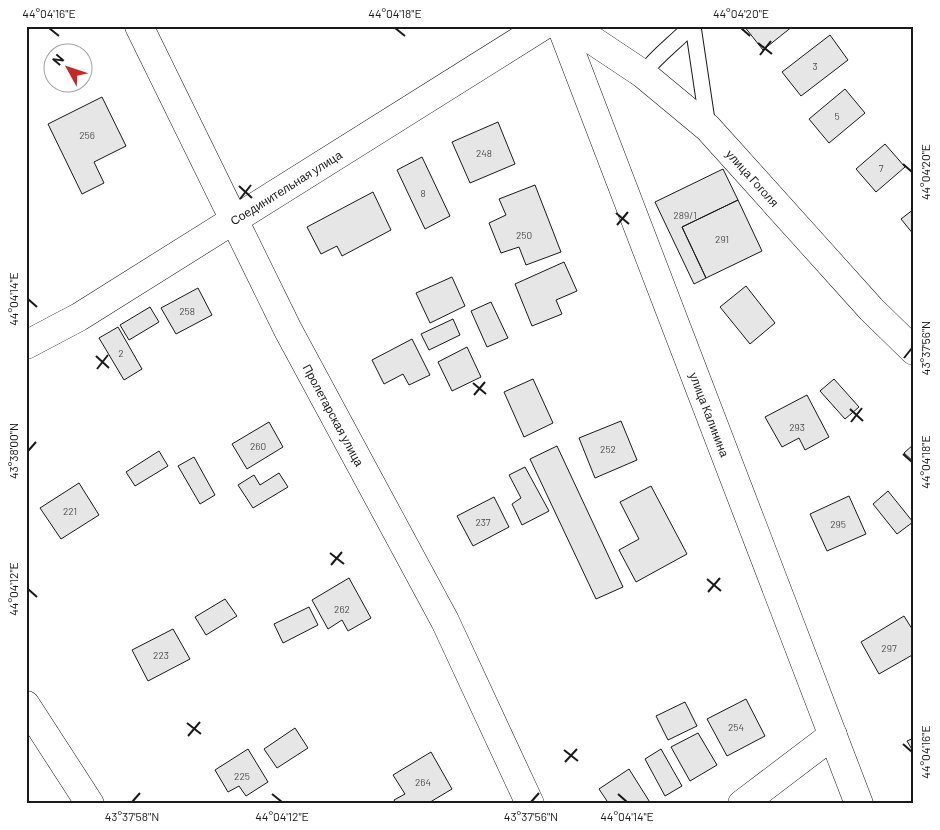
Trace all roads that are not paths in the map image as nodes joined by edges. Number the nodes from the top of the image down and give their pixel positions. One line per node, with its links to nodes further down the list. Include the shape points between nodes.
1 (139, 26): 8 (street, Пролетарская улица)
2 (543, 26): 8 (street, Соединительная улица)
3 (561, 26): 12 (street, улица Калинина)
4 (571, 26): 6 (street, улица Гоголя)
5 (692, 26): 6 (lane, via 656,57); 7 (lane)
6 (643, 74): 7 (street, улица Гоголя)
7 (708, 128): 10 (street, улица Гоголя, via 871,309)
8 (235, 220): 9 (street, Соединительная улица, via 79,317); 14 (street, Пролетарская улица, via 288,330 445,622)
9 (26, 345)
10 (914, 351)
11 (26, 705): 13 (street)
12 (833, 735): 15 (street); 16 (street, улица Калинина)
13 (90, 804)
14 (530, 804)
15 (742, 804)
16 (859, 804)

